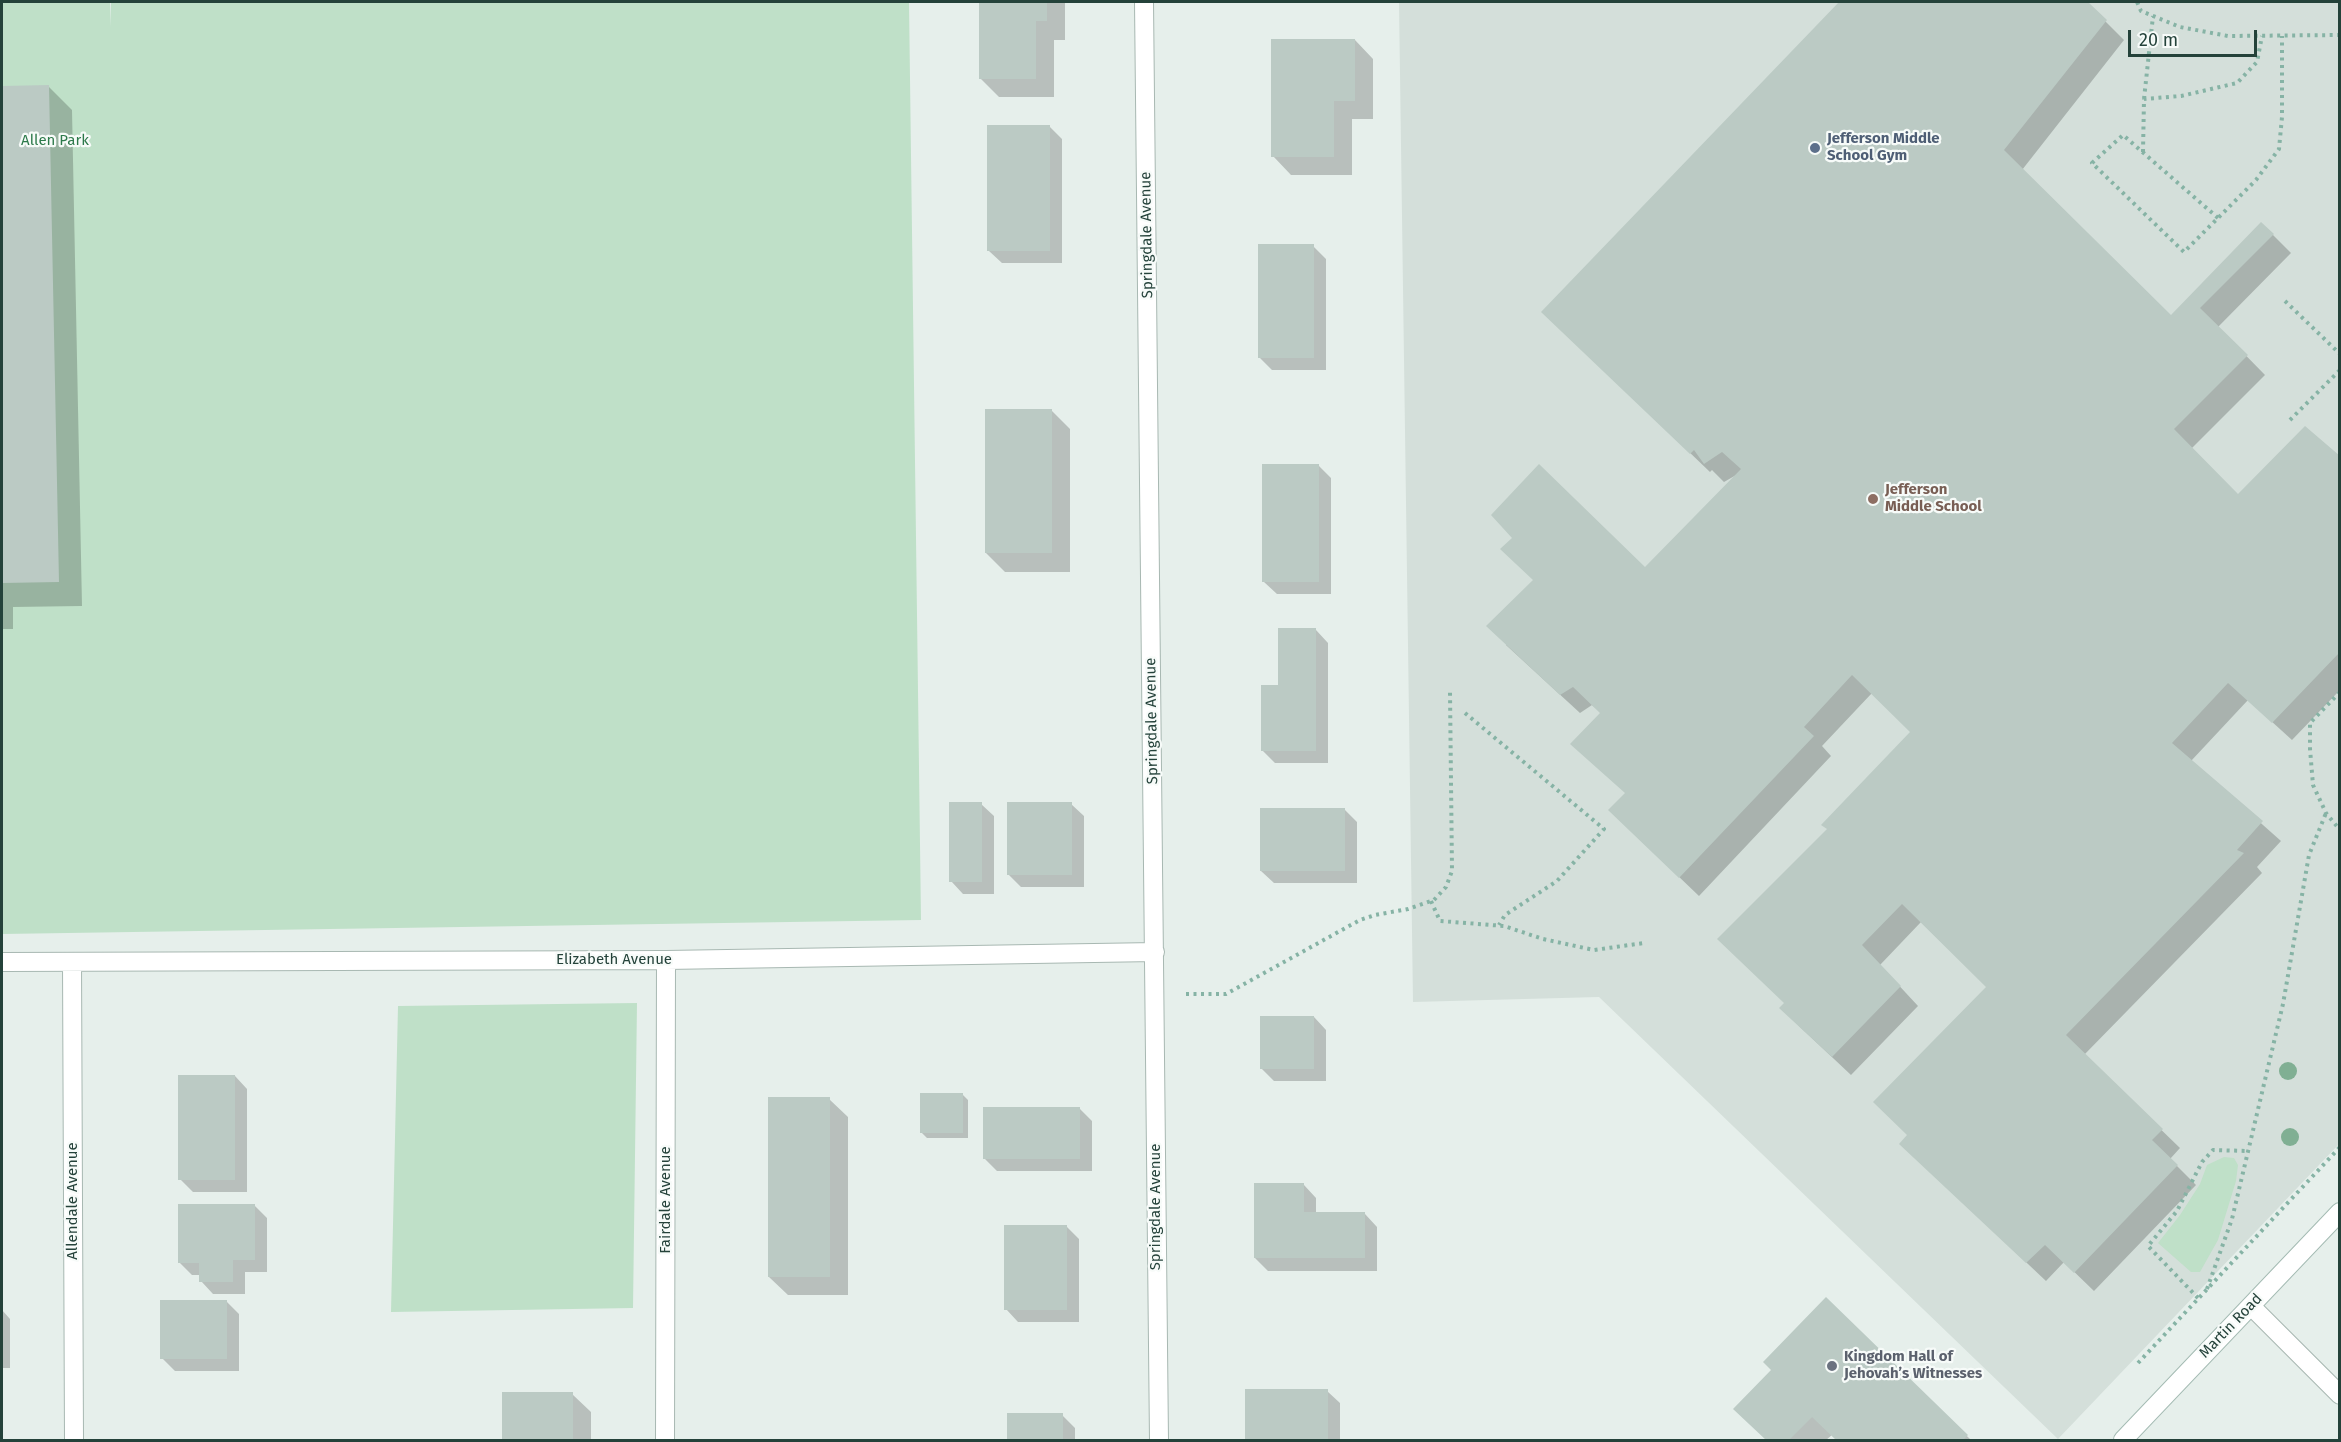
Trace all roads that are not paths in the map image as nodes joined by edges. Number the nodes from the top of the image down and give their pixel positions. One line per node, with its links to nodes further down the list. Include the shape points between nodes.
1 (1144, 2): 2 (street, Springdale Avenue)
2 (1155, 952): 3 (street, Elizabeth Avenue); 11 (street, Springdale Avenue)
3 (666, 960): 5 (street, Elizabeth Avenue); 10 (street, Fairdale Avenue)
4 (2, 962): 5 (street, Elizabeth Avenue)
5 (72, 962): 9 (street, Allendale Avenue)
6 (2340, 1212): 7 (street, Martin Road)
7 (2251, 1306): 8 (street); 12 (street, Martin Road)
8 (2340, 1395)
9 (74, 1440)
10 (665, 1440)
11 (1159, 1440)
12 (2123, 1440)

